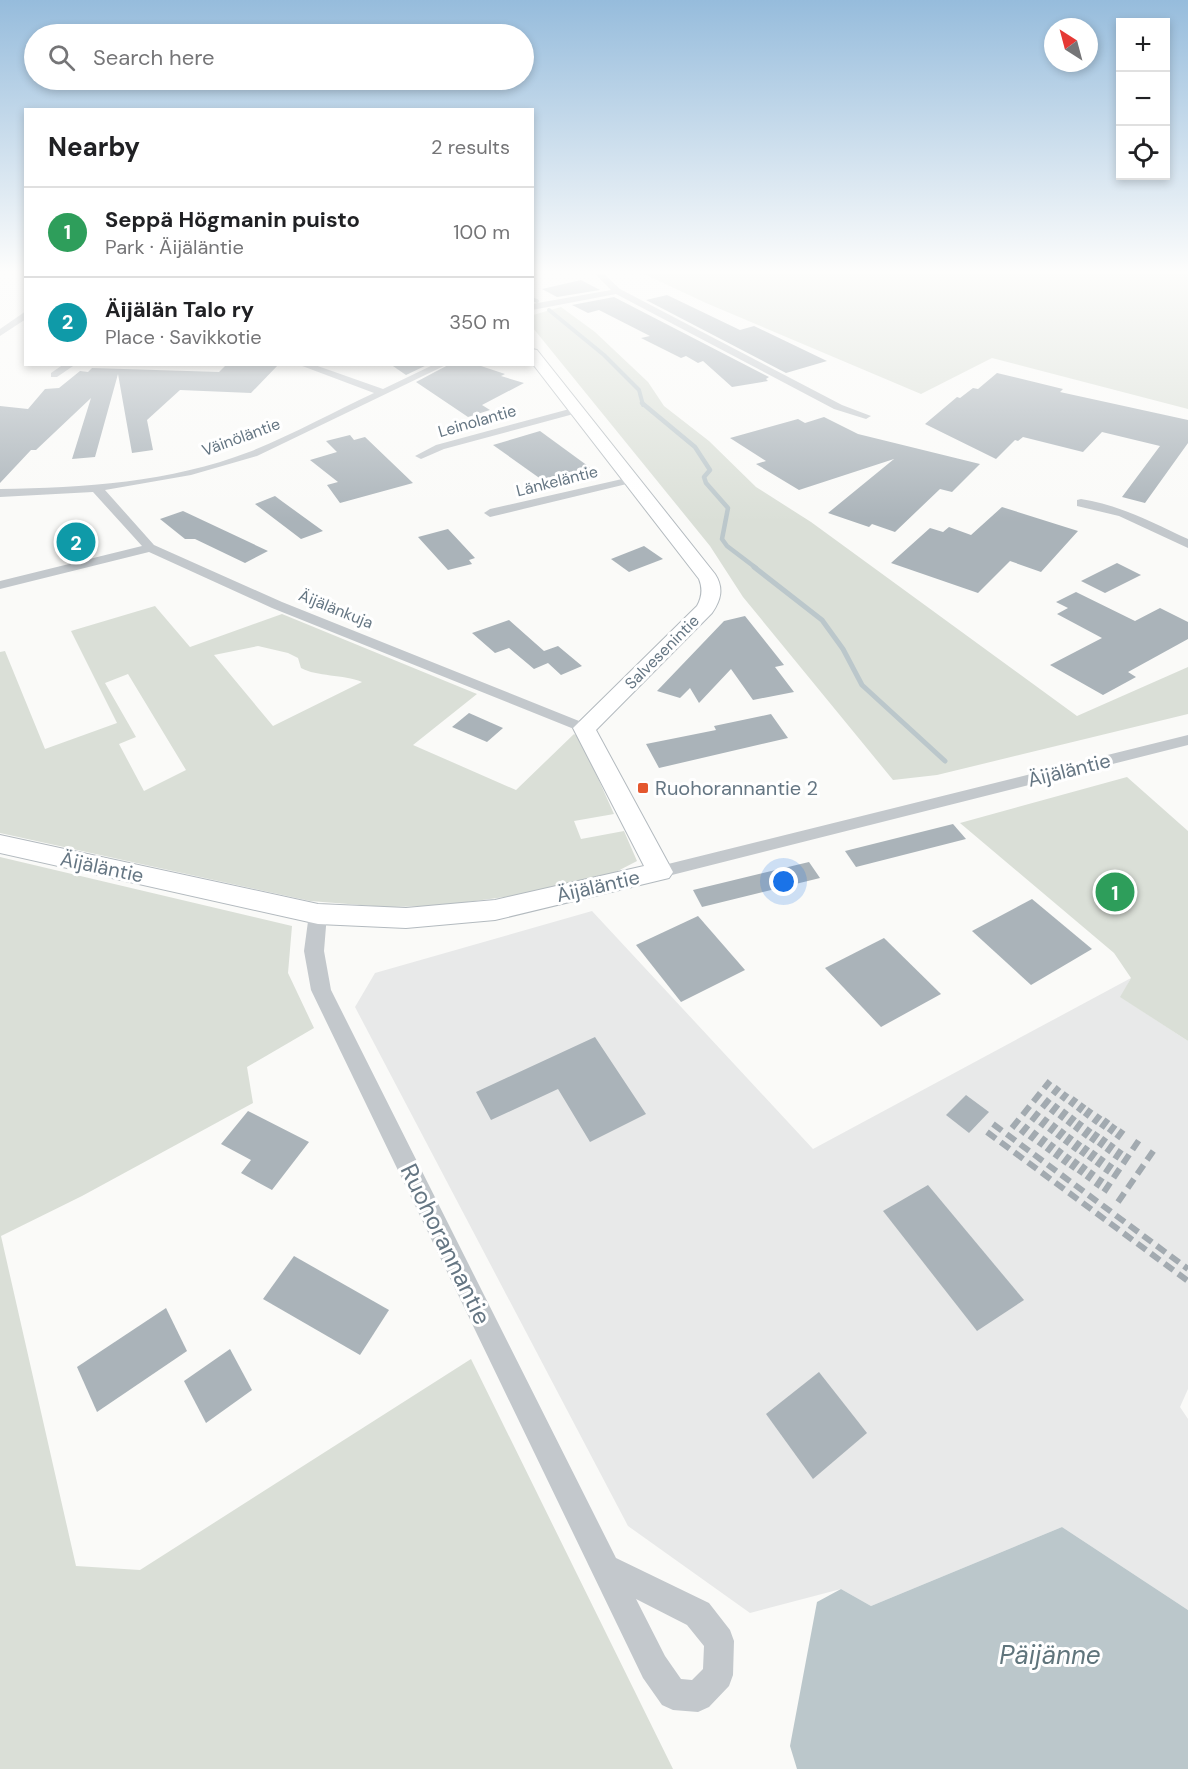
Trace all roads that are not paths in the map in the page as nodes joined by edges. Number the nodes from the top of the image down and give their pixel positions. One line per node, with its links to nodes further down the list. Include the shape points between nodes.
1 (535, 357): 8 (street, Salvesenintie)
2 (742, 357): 9 (street, via 838,407)
3 (69, 366): 6 (street)
4 (307, 366): 7 (street)
5 (440, 366): 7 (street, Väinöläntie)
6 (54, 375)
7 (384, 393): 12 (street, Väinöläntie, via 253,454 223,464)
8 (577, 410): 10 (street, Leinolantie, via 440,447); 11 (street, Salvesenintie)
9 (866, 416)
10 (421, 456)
11 (631, 480): 15 (street, Länkeläntie); 19 (street, Salvesenintie, via 708,578 713,588 711,599)
12 (97, 489): 13 (street, Väinöläntie); 17 (street, Äijälänkuja)
13 (0, 493)
14 (1081, 503): 16 (street, via 1119,510)
15 (490, 513)
16 (1188, 544)
17 (150, 548): 18 (street); 19 (street, Äijälänkuja, via 277,605)
18 (0, 585)
19 (584, 728): 22 (street)
20 (1188, 740): 22 (street, Äijäläntie)
21 (0, 844): 23 (street, Äijäläntie)
22 (660, 872): 23 (street, Äijäläntie, via 495,910 406,918)
23 (318, 914): 24 (street, Ruohorannantie, via 314,951 321,990)
24 (605, 1568): 24 (street, Ruohorannantie, via 654,1667 673,1694 698,1696 718,1675 719,1641 698,1614)

